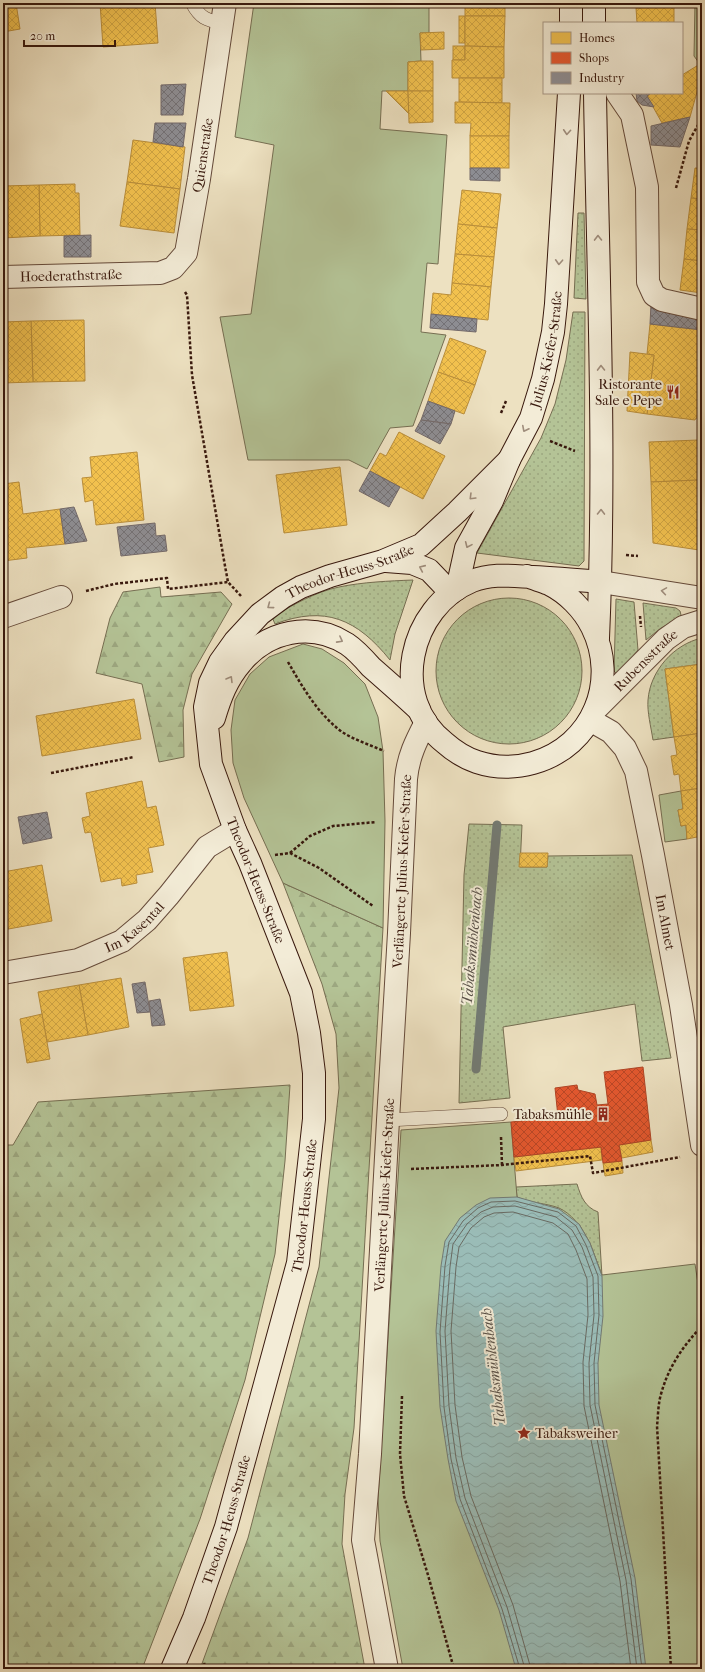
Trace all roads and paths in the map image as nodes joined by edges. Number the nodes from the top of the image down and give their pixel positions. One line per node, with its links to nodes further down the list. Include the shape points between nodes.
1 (192, 3): 4 (lane, via 197,13 207,21)
2 (571, 3): 5 (street)
3 (594, 3): 6 (street)
4 (224, 13): 12 (street, Quienstraße, via 186,253)
5 (571, 22)
6 (594, 22)
7 (569, 94): 17 (street, Julius-Kiefer-Straße, one-way to 17, via 553,332 543,379 530,418)
8 (595, 94): 21 (street, one-way to 8, via 602,420)
9 (618, 94): 14 (street, via 632,115 647,187 648,282 654,295 662,300)
10 (702, 118): 11 (path, via 689,141)
11 (676, 189)
12 (173, 268): 13 (street, Hoederathstraße, via 160,273); 20 (path, via 187,295 192,375)
13 (3, 277)
14 (702, 309)
15 (549, 441): 16 (path)
16 (576, 452)
17 (509, 460): 18 (street, Theodor-Heuss-Straße, one-way to 18, via 420,545); 23 (street, Julius-Kiefer-Straße, one-way to 23, via 492,501 466,548)
18 (383, 561): 23 (street, one-way to 18, via 429,570 412,563); 33 (street, Theodor-Heuss-Straße, one-way to 33, via 301,587 260,614 235,641 220,662 210,683 205,707)
19 (527, 576): 21 (street); 23 (street, via 490,576); 29 (street, via 550,585 570,599 587,617)
20 (228, 582): 22 (path, via 168,588 167,578); 26 (path)
21 (600, 582): 25 (street, one-way to 21); 29 (street)
22 (114, 584)
23 (454, 591): 32 (street, via 439,604 425,622 415,643 411,666 413,689)
24 (61, 597): 27 (street)
25 (702, 598)
26 (245, 600)
27 (3, 617)
28 (702, 621): 31 (street, Rubensstraße, via 683,627 666,639)
29 (598, 639): 31 (street, via 603,679)
30 (285, 658): 34 (path, via 306,694 322,714 342,731)
31 (593, 715): 32 (street, via 578,735 562,750 521,766 477,762 457,753 440,740); 46 (street, Im Almet, via 625,748 636,771 681,1005)
32 (423, 716): 33 (street, Theodor-Heuss-Straße, one-way to 32, via 219,699 241,663 275,637 299,630 327,633 348,644); 44 (street, Verlängerte Julius-Kiefer-Straße, via 410,756 406,779)
33 (208, 742): 38 (street, Theodor-Heuss-Straße, via 211,764)
34 (383, 751)
35 (134, 758): 36 (path)
36 (51, 773)
37 (378, 822): 39 (path, via 333,826 310,836)
38 (235, 830): 42 (street, Im Kasental, via 207,847 170,895 147,920 122,941 78,960); 52 (street, Theodor-Heuss-Straße, via 301,993 314,1073 314,1119 298,1263 226,1527 194,1618)
39 (290, 853): 40 (path); 41 (path, via 319,868)
40 (270, 855)
41 (377, 908)
42 (3, 973)
43 (501, 1114): 44 (lane)
44 (388, 1120): 53 (street, Verlängerte Julius-Kiefer-Straße, via 370,1454 362,1540)
45 (502, 1142): 48 (path)
46 (702, 1145)
47 (681, 1157): 48 (path, via 592,1173 590,1156)
48 (502, 1165): 49 (path)
49 (410, 1169)
50 (702, 1326): 55 (path, via 685,1344 670,1369 660,1398 657,1426)
51 (402, 1390): 54 (path, via 400,1454 404,1496)
52 (172, 1669)
53 (387, 1669)
54 (454, 1669)
55 (672, 1669)

